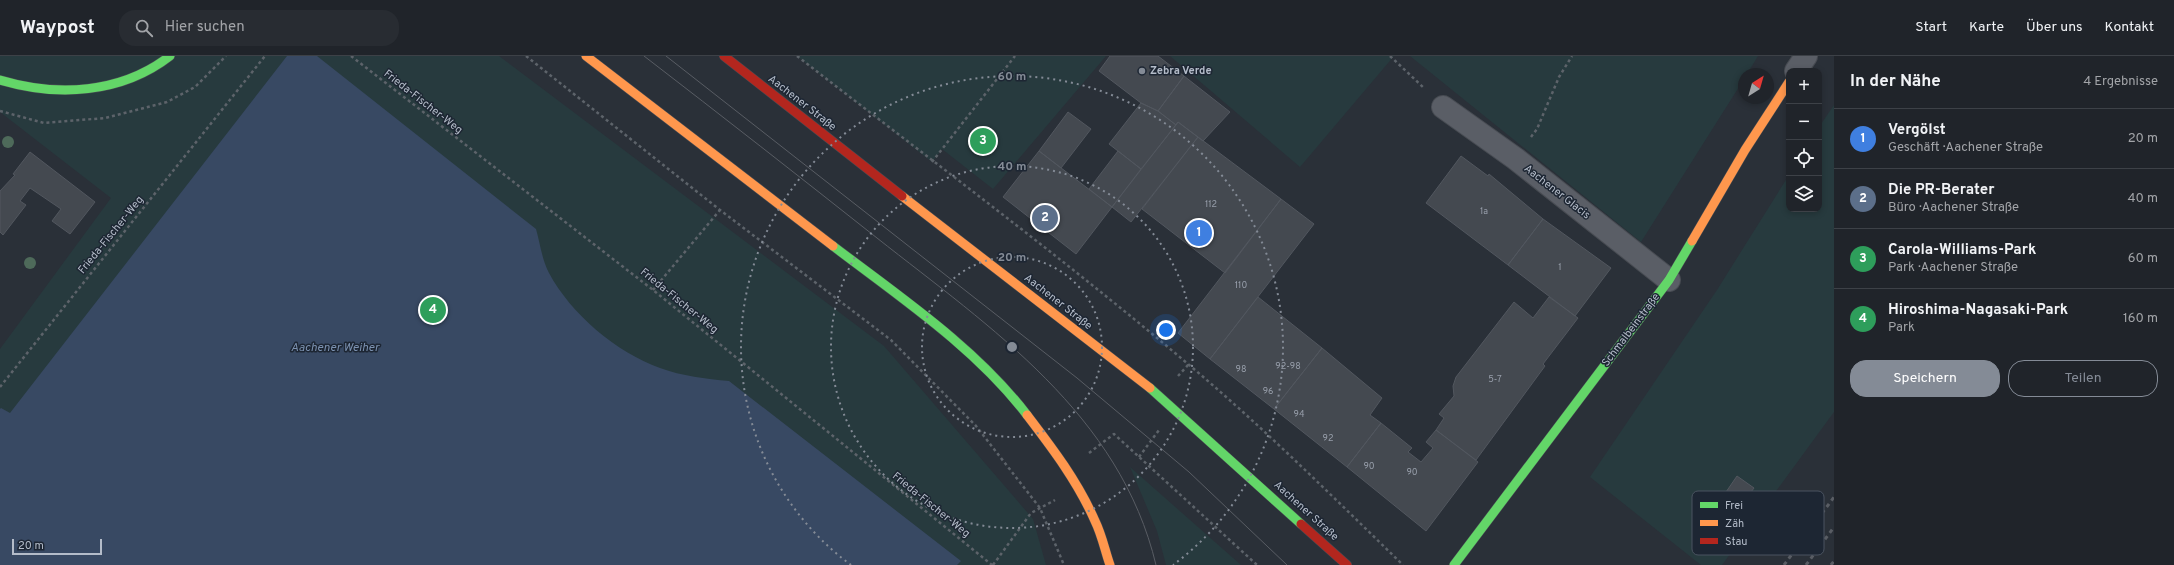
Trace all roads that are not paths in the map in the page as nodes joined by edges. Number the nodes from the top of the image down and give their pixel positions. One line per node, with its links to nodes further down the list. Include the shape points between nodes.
1 (170, 56): 6 (main road, via 134,78 97,89 59,92 22,88)
2 (586, 56): 10 (main road, via 935,324 1008,390 1066,466 1096,522)
3 (724, 56): 11 (main road, Aachener Straße, via 1160,396)
4 (1806, 56): 5 (street)
5 (1798, 68)
6 (0, 80)
7 (1786, 87): 9 (main road, Schmalbeinstraße, via 1745,150)
8 (1443, 107): 9 (street, Aachener Glacis, via 1516,159)
9 (1669, 280): 12 (main road, Schmalbeinstraße)
10 (1110, 565)
11 (1346, 565)
12 (1454, 565)

